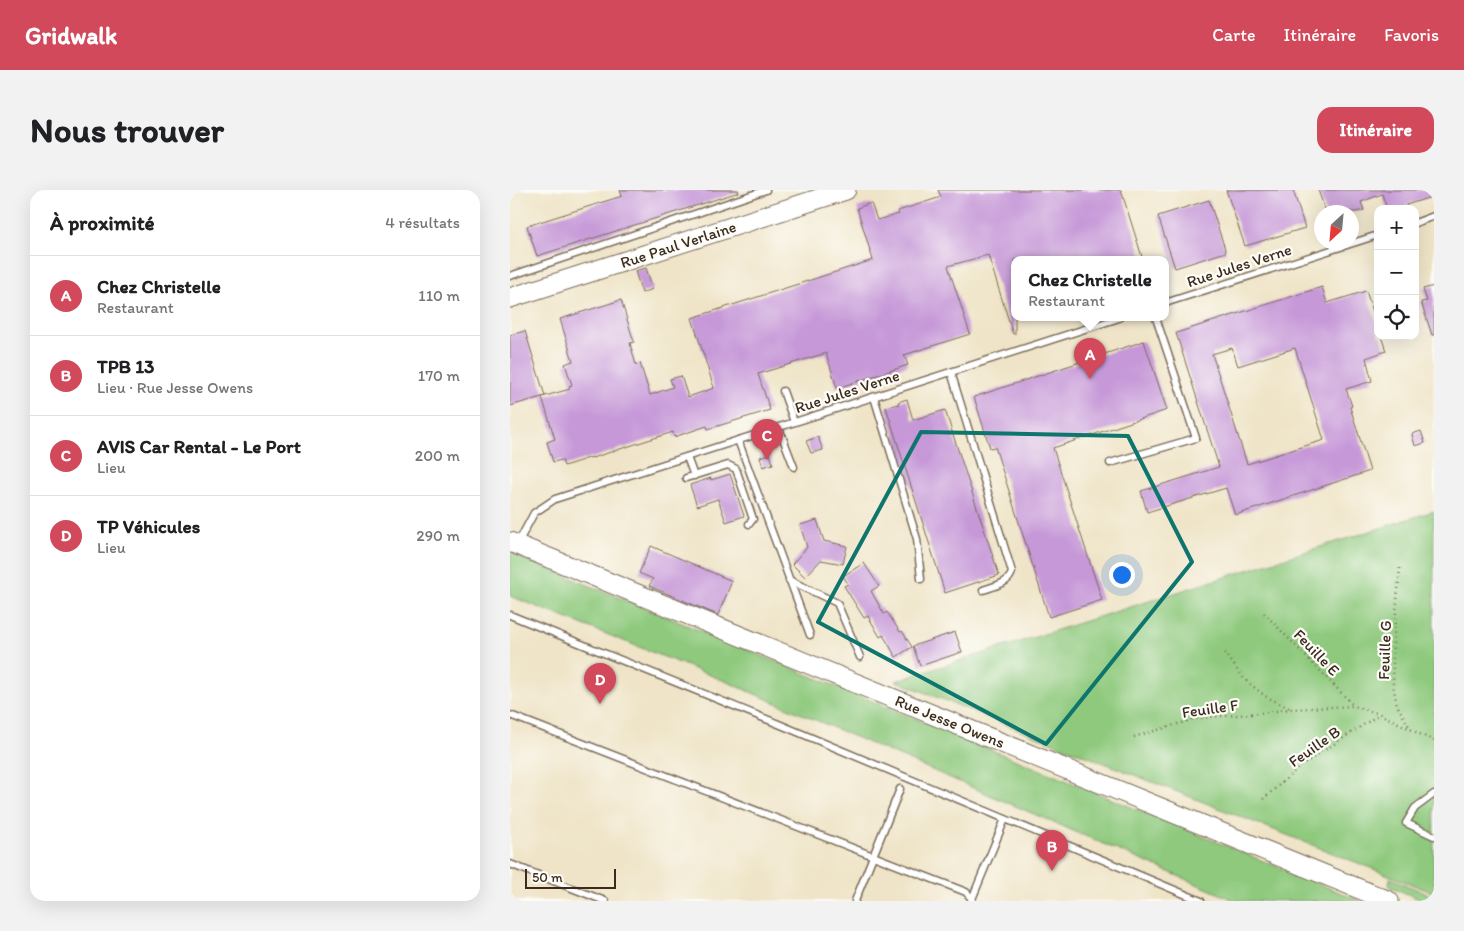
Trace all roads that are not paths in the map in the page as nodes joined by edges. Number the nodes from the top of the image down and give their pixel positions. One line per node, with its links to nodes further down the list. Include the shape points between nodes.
1 (766, 190): 6 (lane)
2 (846, 190): 7 (main road, Rue Paul Verlaine)
3 (1434, 216): 4 (lane)
4 (1419, 221)
5 (1374, 236): 8 (lane, Rue Jules Verne)
6 (510, 276)
7 (510, 298)
8 (1169, 302)
9 (1110, 321): 11 (lane, Rue Jules Verne)
10 (1157, 321): 18 (lane, via 1196,438)
11 (951, 372): 13 (lane, Rue Jules Verne); 26 (lane, via 1012,572 1005,582)
12 (784, 391): 14 (lane)
13 (874, 397): 14 (lane, Rue Jules Verne); 24 (lane, via 917,539)
14 (794, 422): 15 (lane, Rue Jules Verne)
15 (779, 428): 16 (lane, Rue Jules Verne); 19 (lane)
16 (738, 440): 17 (lane, Rue Jules Verne); 25 (lane)
17 (687, 457): 20 (lane); 23 (lane, Rue Jules Verne, via 555,499 534,513)
18 (1110, 463)
19 (794, 466)
20 (694, 476): 21 (lane); 22 (lane, via 728,465 736,469 753,519)
21 (686, 478)
22 (749, 524)
23 (514, 543): 41 (main road, Rue Jesse Owens)
24 (921, 579)
25 (789, 580): 28 (lane); 29 (lane, via 837,603)
26 (983, 590)
27 (510, 614): 33 (lane)
28 (810, 635)
29 (860, 658)
30 (510, 715): 35 (lane)
31 (900, 789): 35 (lane)
32 (1434, 794): 34 (lane, via 1415,808 1406,824)
33 (1005, 819): 37 (lane); 40 (lane)
34 (1434, 836)
35 (873, 856): 37 (lane, via 966,892); 39 (lane)
36 (510, 864): 38 (lane)
37 (971, 900)
38 (606, 901)
39 (856, 901)
40 (1201, 901)
41 (1389, 901)

